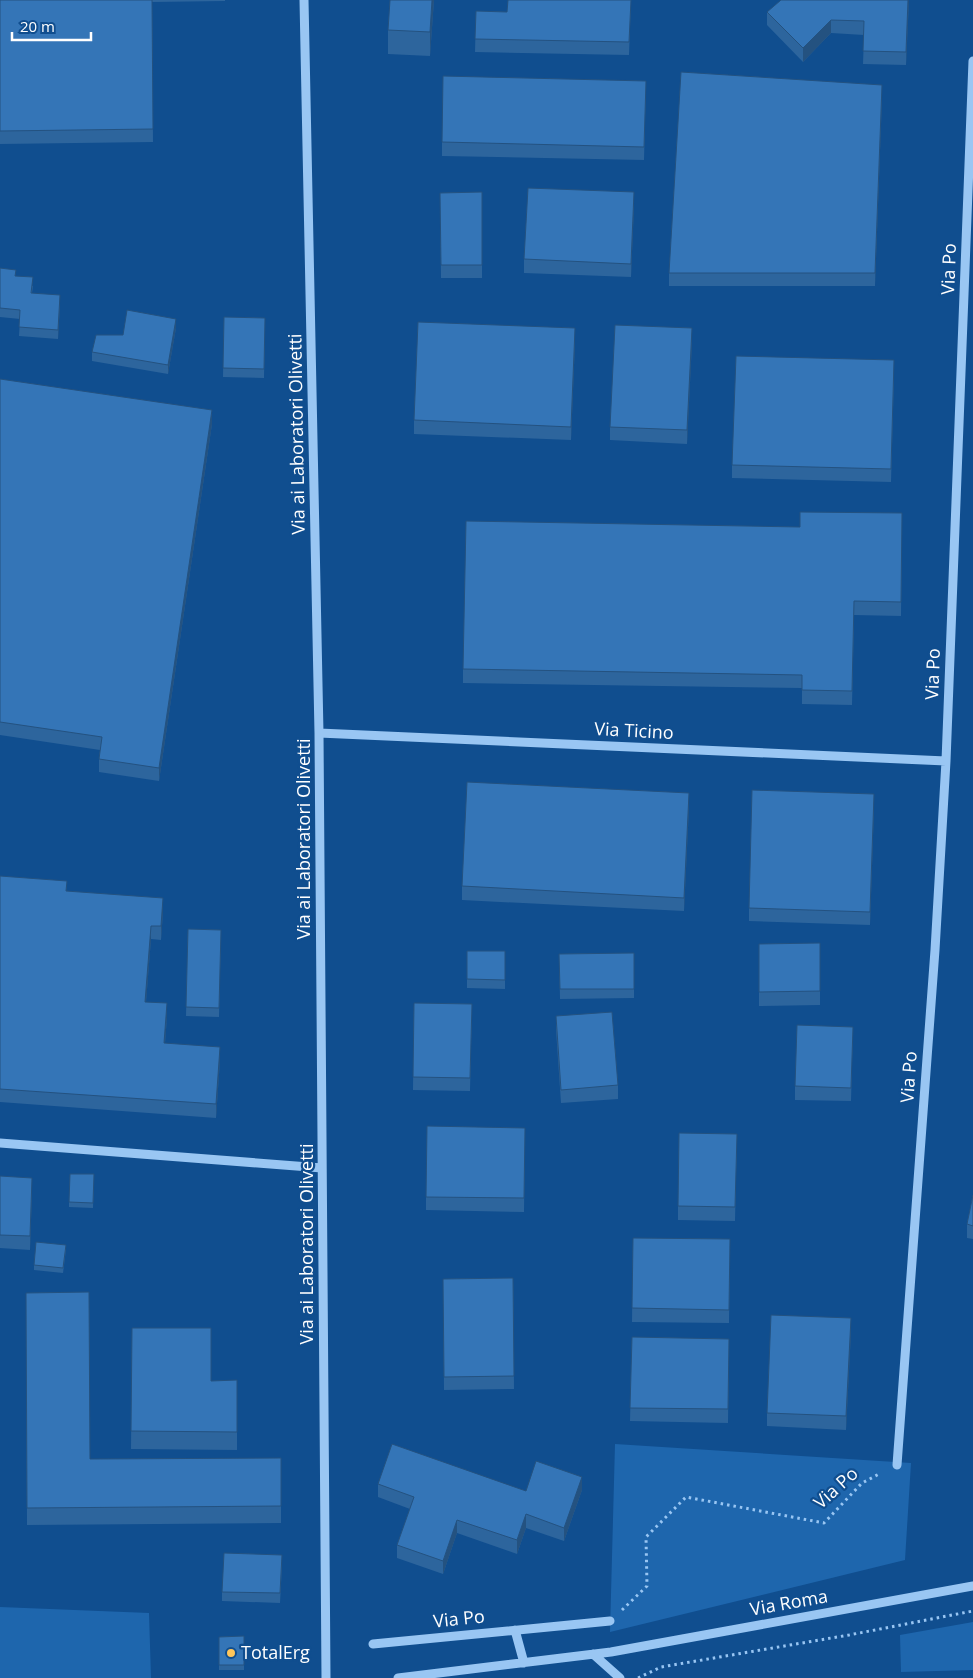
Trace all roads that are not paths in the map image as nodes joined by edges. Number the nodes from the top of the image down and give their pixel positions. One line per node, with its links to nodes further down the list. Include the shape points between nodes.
1 (304, 0): 3 (street, Via ai Laboratori Olivetti)
2 (973, 62): 4 (street, Via Po)
3 (319, 733): 4 (street, Via Ticino); 6 (street, Via ai Laboratori Olivetti)
4 (946, 762): 7 (street, Via Po)
5 (0, 1143): 6 (street)
6 (322, 1168): 14 (street, Via ai Laboratori Olivetti)
7 (897, 1464)
8 (973, 1586): 12 (street, Via Roma)
9 (610, 1621): 10 (street, Via Po)
10 (515, 1630): 11 (street, Via Po); 13 (street)
11 (373, 1644)
12 (593, 1654): 13 (street, Via Roma); 16 (street)
13 (524, 1663): 15 (street, Via Roma)
14 (326, 1678)
15 (398, 1678)
16 (620, 1678)

